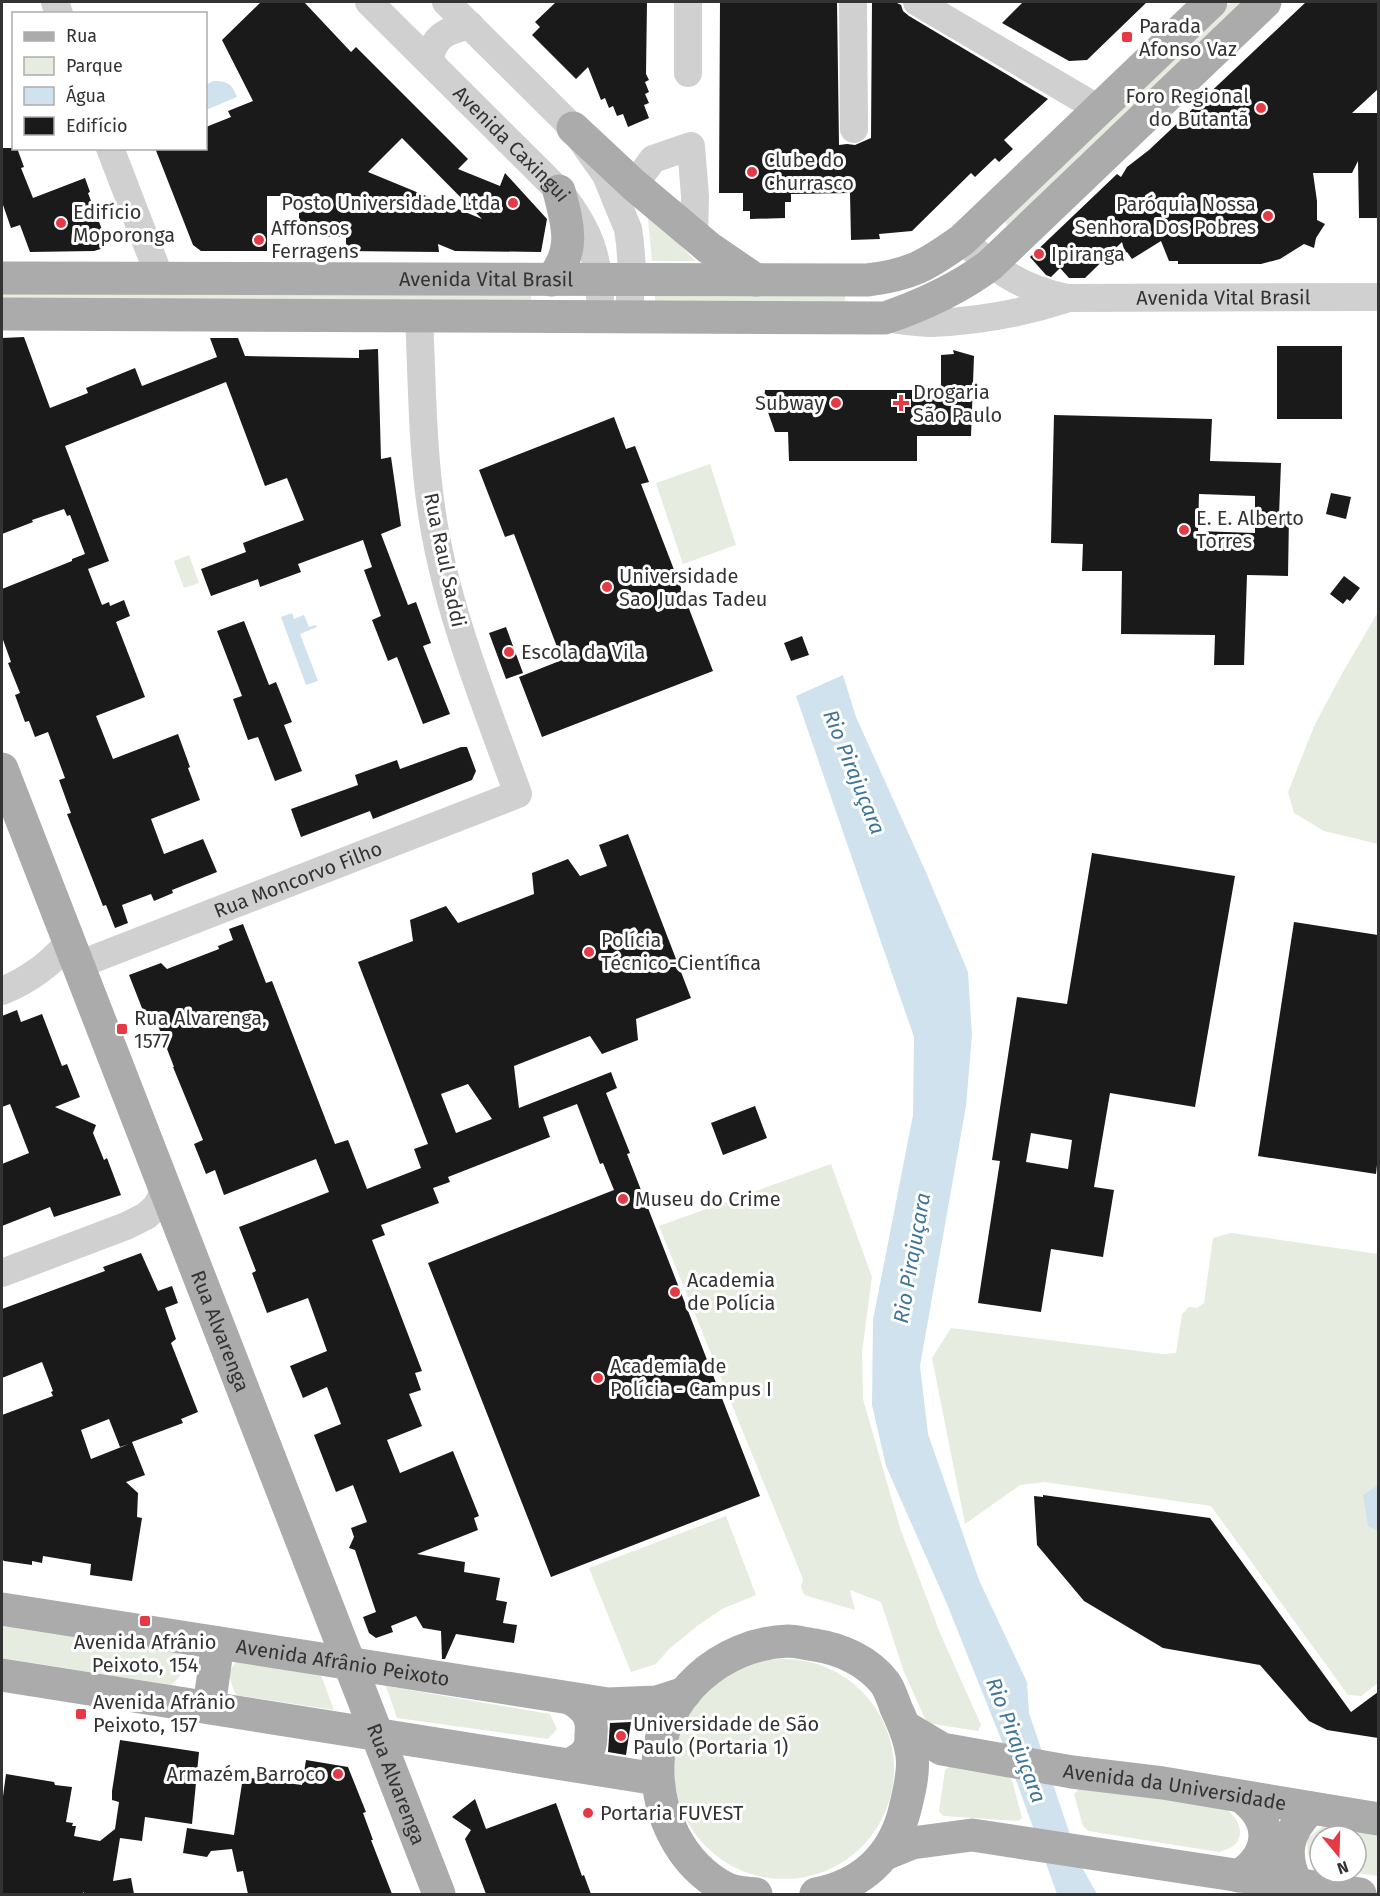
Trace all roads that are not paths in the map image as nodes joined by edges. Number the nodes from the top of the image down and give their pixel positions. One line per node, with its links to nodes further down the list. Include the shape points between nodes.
1 (369, 2): 9 (street, Avenida Caxingui)
2 (446, 2): 8 (street, Avenida Caxingui)
3 (688, 2): 10 (street)
4 (853, 2): 13 (street)
5 (917, 2): 11 (street)
6 (1211, 2): 11 (main road, Avenida Vital Brasil)
7 (1264, 2): 19 (main road)
8 (470, 25): 9 (street, via 448,30 434,43 430,61); 12 (street, Avenida Caxingui)
9 (434, 66): 16 (street, Avenida Caxingui)
10 (688, 73)
11 (1099, 109): 18 (main road, Avenida Vital Brasil)
12 (573, 128): 15 (main road); 23 (street, Avenida Caxingui, via 606,175 628,228 632,269)
13 (854, 129)
14 (111, 150): 21 (street)
15 (634, 185): 17 (main road); 17 (street, via 653,159 691,146)
16 (560, 191): 22 (main road, via 568,245 560,270); 23 (street, Avenida Caxingui)
17 (694, 237): 24 (main road)
18 (962, 240): 19 (street); 24 (main road, Avenida Vital Brasil, via 925,266 892,277)
19 (990, 265): 26 (street, Avenida Vital Brasil, via 1030,288); 30 (main road, Avenida Vital Brasil, via 951,291)
20 (2, 278): 21 (main road, Avenida Vital Brasil)
21 (160, 278): 22 (main road, Avenida Vital Brasil)
22 (551, 280): 23 (main road, Avenida Vital Brasil)
23 (615, 280): 24 (main road, Avenida Vital Brasil); 29 (street, Avenida Caxingui)
24 (756, 280)
25 (1378, 297): 26 (street, Avenida Vital Brasil)
26 (1067, 298): 30 (street, Avenida Vital Brasil, via 972,319 930,323)
27 (2, 314): 28 (main road, Avenida Vital Brasil)
28 (419, 316): 29 (main road, Avenida Vital Brasil); 32 (street, Rua Raul Saddi, via 428,478 439,550 455,619)
29 (616, 316): 30 (main road, Avenida Vital Brasil)
30 (885, 318)
31 (2, 769): 33 (main road, Rua Alvarenga)
32 (518, 794): 33 (street, Rua Moncorvo Filho)
33 (74, 953): 34 (street, Rua Moncorvo Filho, via 58,955 31,977); 35 (main road, Rua Alvarenga)
34 (2, 991)
35 (165, 1190): 36 (street, via 146,1216); 39 (main road, Rua Alvarenga)
36 (2, 1273)
37 (2, 1609): 38 (main road, Avenida Afrânio Peixoto)
38 (218, 1643): 39 (main road, Avenida Afrânio Peixoto); 43 (main road)
39 (349, 1663): 42 (main road, Avenida Afrânio Peixoto); 45 (main road, Rua Alvarenga)
40 (2, 1674): 43 (main road)
41 (685, 1693): 42 (main road, Avenida Afrânio Peixoto, via 639,1704); 44 (main road, via 722,1660 755,1646 789,1641 834,1648 871,1669 885,1684); 47 (main road, via 663,1733)
42 (572, 1699): 46 (main road, via 584,1706 592,1726 590,1747)
43 (209, 1707): 45 (main road)
44 (905, 1727): 48 (main road, Avenida da Universidade, via 942,1749); 51 (main road, via 913,1755 911,1782 901,1822)
45 (377, 1734): 46 (main road); 55 (main road, Rua Alvarenga)
46 (571, 1764): 47 (main road)
47 (657, 1779): 54 (main road, via 663,1813 677,1843 699,1869)
48 (1242, 1797): 49 (main road, Avenida da Universidade); 52 (main road, via 1262,1817 1265,1844 1255,1863)
49 (1311, 1808): 50 (main road, Avenida da Universidade); 53 (main road, via 1296,1824 1288,1844 1289,1865)
50 (1378, 1819)
51 (885, 1854): 52 (main road, via 912,1843 972,1835); 56 (main road, via 862,1876)
52 (1239, 1876): 53 (main road)
53 (1297, 1885): 57 (main road)
54 (738, 1893)
55 (439, 1894)
56 (825, 1894)
57 (1360, 1894)

